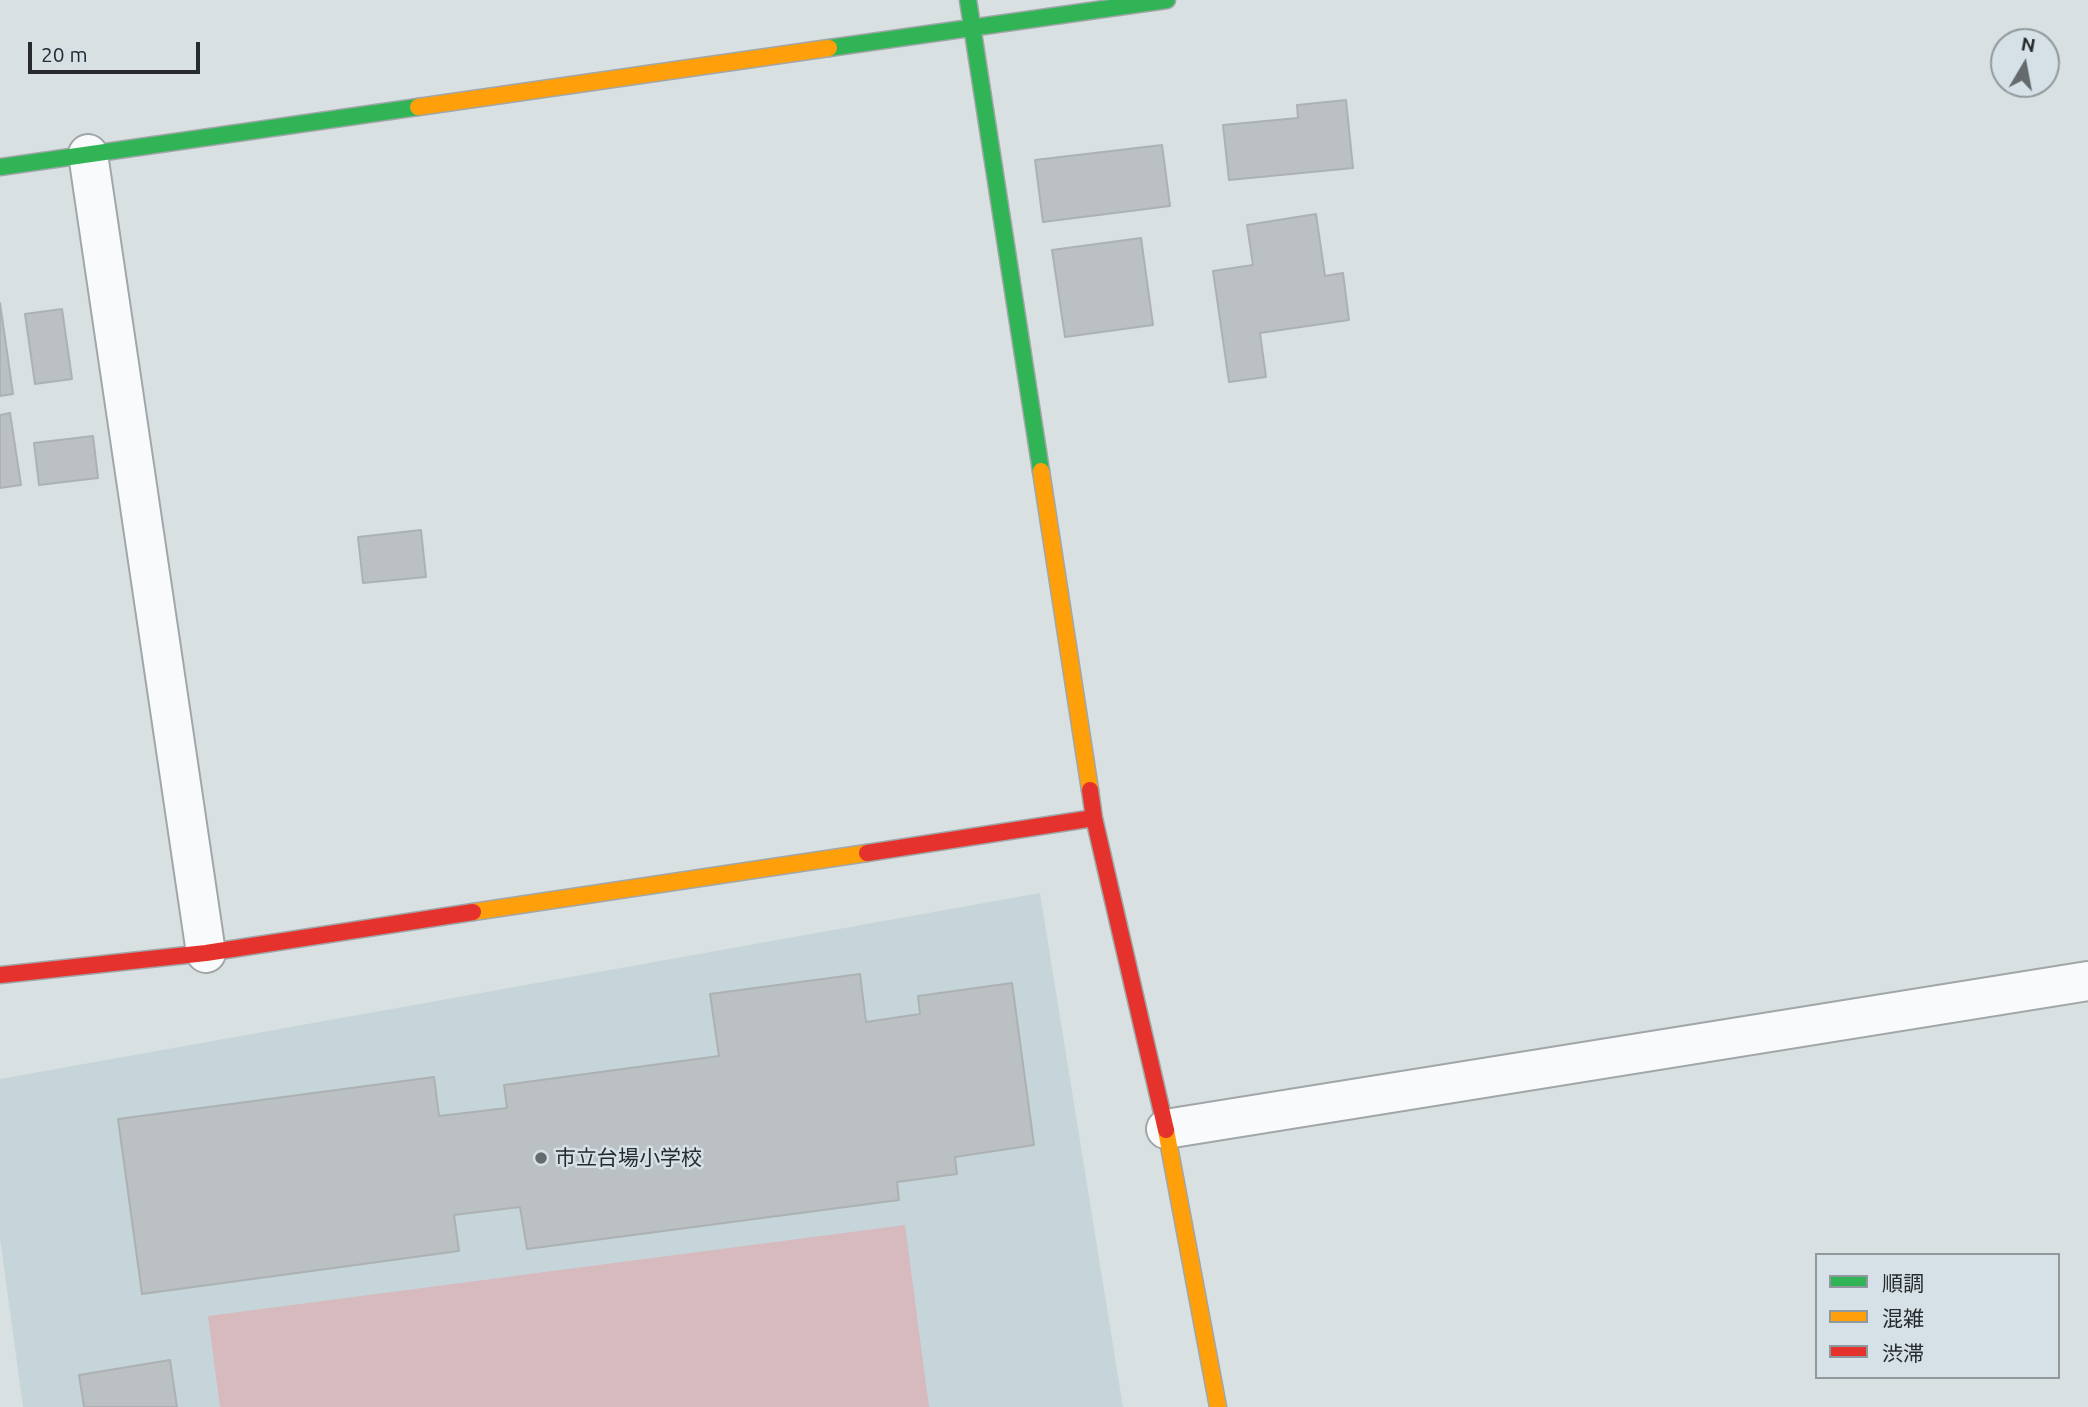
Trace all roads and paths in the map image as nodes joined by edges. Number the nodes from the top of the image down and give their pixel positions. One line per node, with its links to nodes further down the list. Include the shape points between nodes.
1 (968, 0): 3 (street)
2 (1167, 0): 3 (street)
3 (972, 27): 4 (street); 6 (street)
4 (88, 153): 5 (street); 7 (street)
5 (0, 167)
6 (1094, 818): 7 (street); 10 (street)
7 (206, 953): 8 (street)
8 (0, 975)
9 (2088, 981): 10 (street)
10 (1166, 1129): 11 (street)
11 (1218, 1407)

